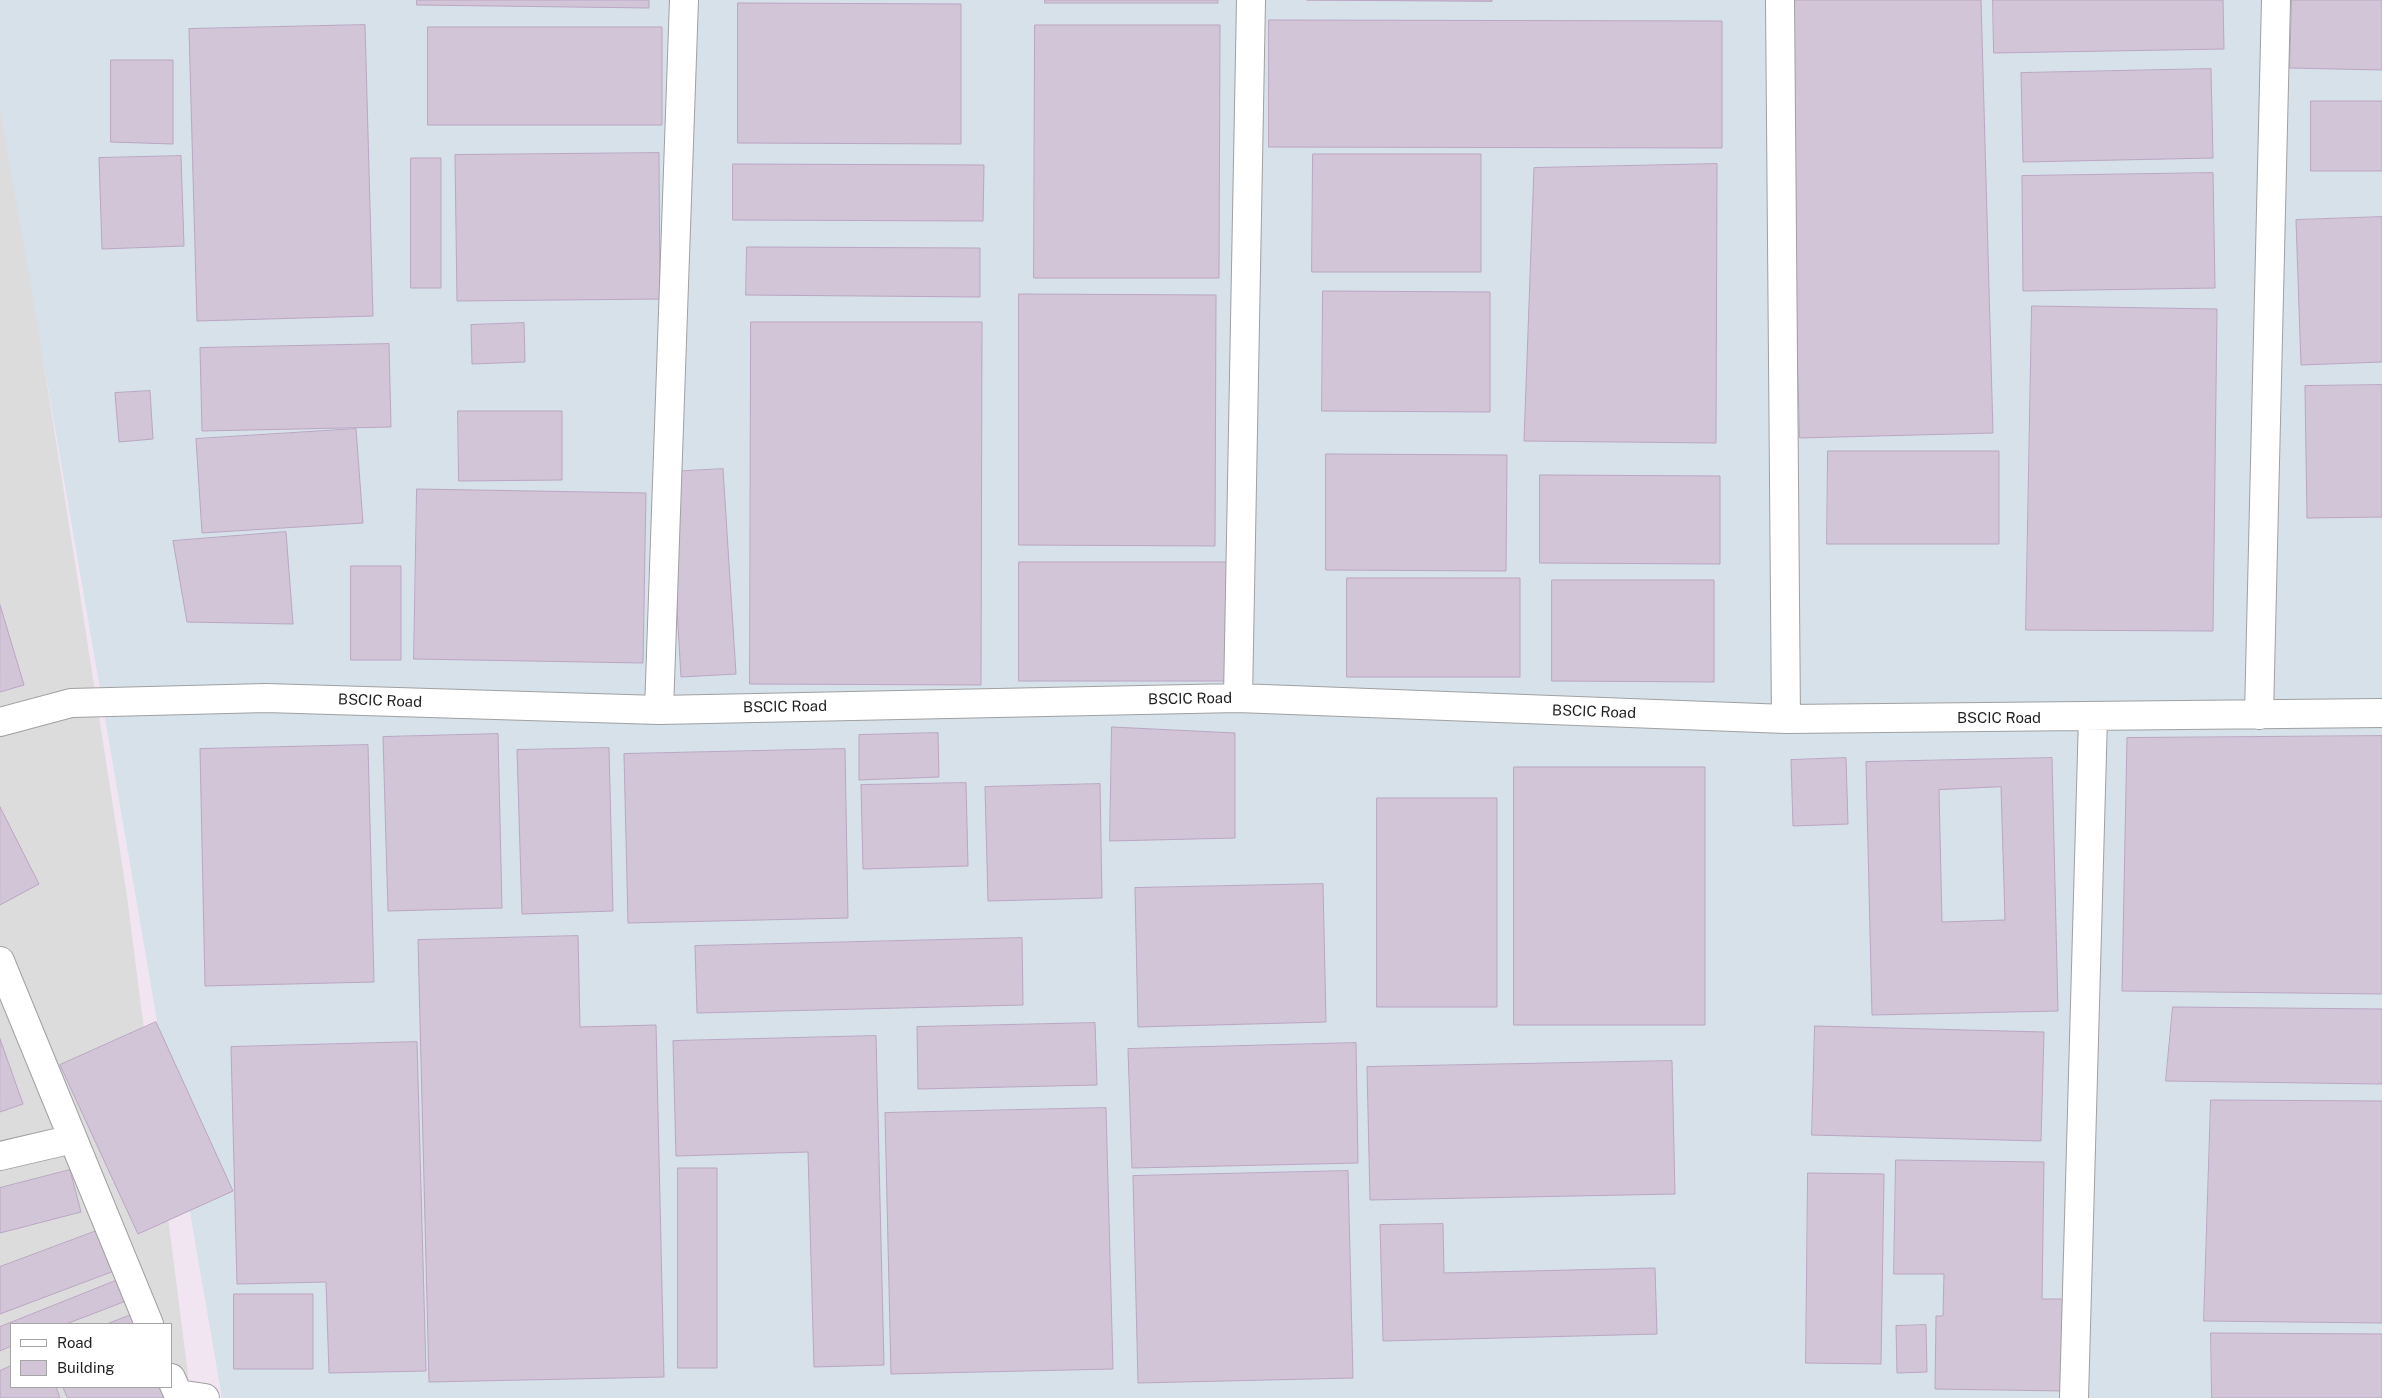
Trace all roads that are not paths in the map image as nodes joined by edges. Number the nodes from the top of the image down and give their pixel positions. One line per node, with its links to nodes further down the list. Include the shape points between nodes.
1 (684, 0): 6 (street)
2 (1250, 0): 5 (street)
3 (1780, 0): 10 (street)
4 (2276, 0): 8 (street)
5 (1238, 698): 6 (street, BSCIC Road); 10 (street, BSCIC Road)
6 (659, 710): 11 (street, BSCIC Road, via 266,698 71,703)
7 (2382, 714): 8 (street, BSCIC Road)
8 (2259, 715): 9 (street, BSCIC Road)
9 (2093, 717): 10 (street, BSCIC Road); 18 (street)
10 (1786, 719)
11 (0, 722)
12 (0, 961): 13 (street)
13 (73, 1139): 14 (street); 15 (street)
14 (0, 1156)
15 (149, 1323)
16 (172, 1380): 17 (street, via 178,1394)
17 (205, 1398)
18 (2074, 1398)

